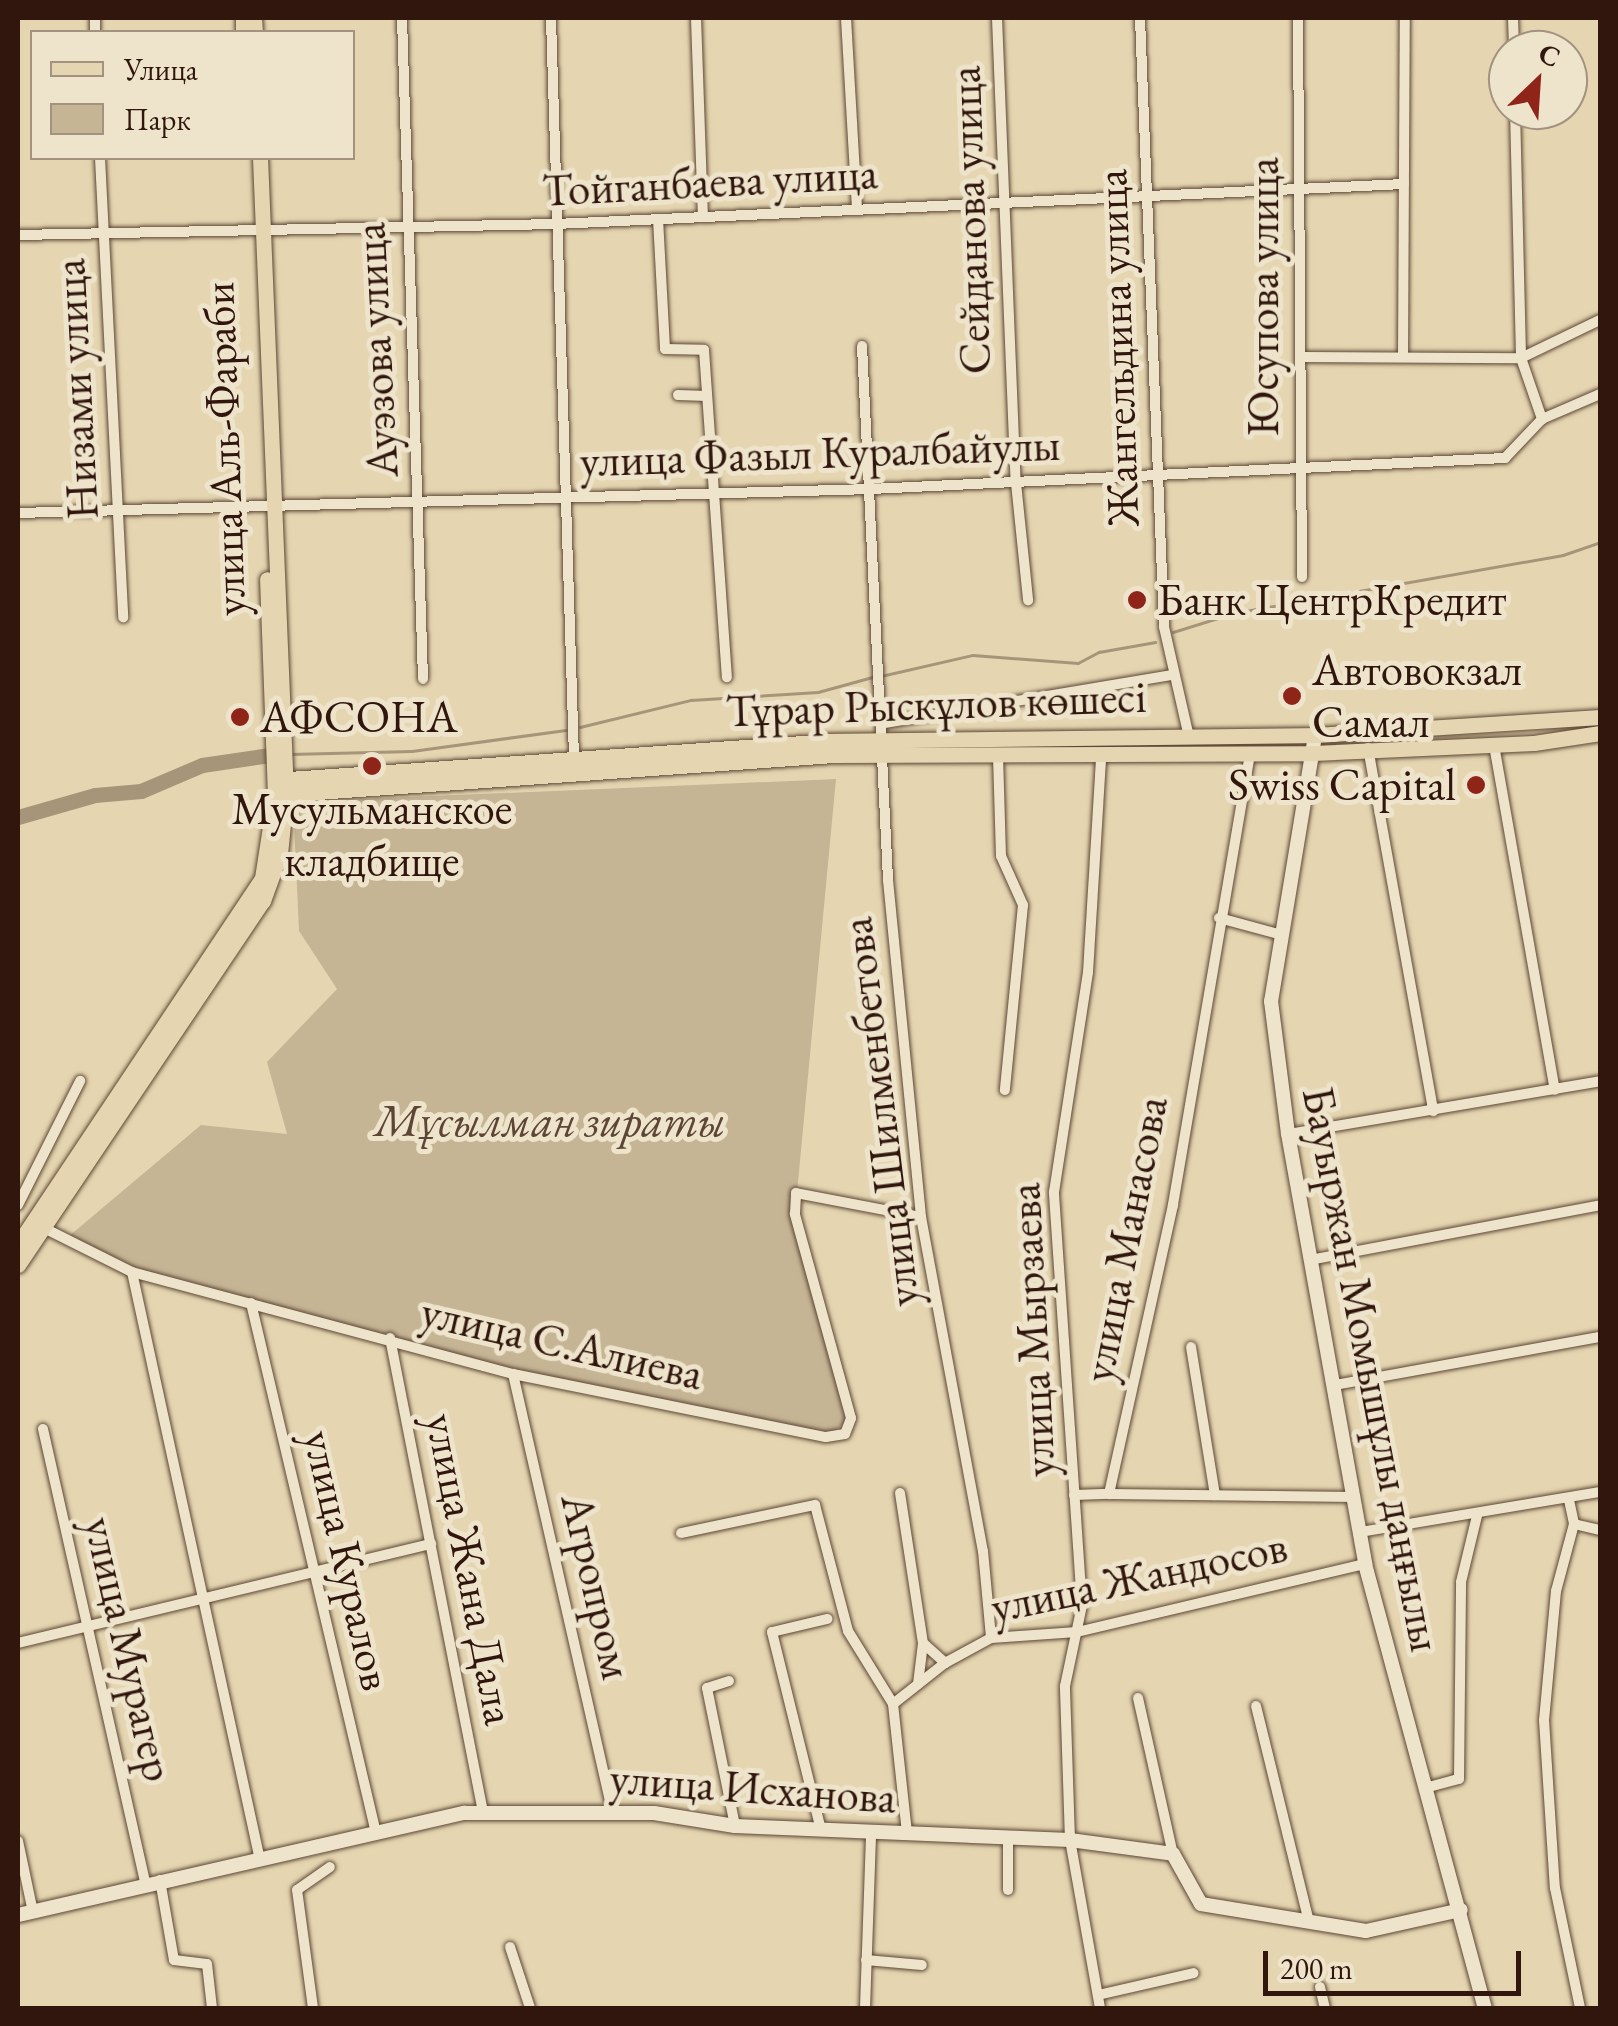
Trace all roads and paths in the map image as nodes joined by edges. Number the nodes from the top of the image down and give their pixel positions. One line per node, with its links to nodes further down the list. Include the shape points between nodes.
1 (402, 18): 21 (street, Ауэзова улица)
2 (551, 18): 20 (street)
3 (696, 18): 18 (street)
4 (846, 18): 17 (street)
5 (997, 18): 16 (street, Сейданова улица)
6 (1140, 18): 15 (street, Жангельдина улица)
7 (1298, 18): 14 (street, Юсупова улица)
8 (1405, 18): 13 (street)
9 (1515, 130): 29 (street)
10 (100, 160): 23 (street, Низами улица)
11 (249, 160): 22 (main road, улица Аль-Фараби)
12 (260, 160): 22 (main road, улица Аль-Фараби)
13 (1404, 184): 14 (street, Тойганбаева улица); 28 (street)
14 (1298, 189): 15 (street, Тойганбаева улица); 27 (street, Юсупова улица)
15 (1147, 200): 16 (street, Тойганбаева улица); 35 (street, Жангельдина улица)
16 (1003, 205): 17 (street, Тойганбаева улица); 36 (street, Сейданова улица)
17 (857, 210): 18 (street, Тойганбаева улица)
18 (703, 217): 19 (street, Тойганбаева улица)
19 (658, 219): 20 (street, Тойганбаева улица); 32 (street, via 666,349 704,350)
20 (556, 224): 21 (street, Тойганбаева улица); 39 (street)
21 (404, 228): 22 (street, Тойганбаева улица); 40 (street, Ауэзова улица)
22 (258, 230): 23 (street, Тойганбаева улица); 41 (main road, улица Аль-Фараби)
23 (103, 233): 24 (street, Тойганбаева улица); 42 (street, Низами улица)
24 (18, 235)
25 (1600, 320): 29 (street)
26 (862, 346): 37 (street, улица Шилменбетова)
27 (1300, 357): 28 (street); 34 (street, Юсупова улица)
28 (1404, 357): 29 (street)
29 (1521, 358): 33 (street)
30 (1600, 394): 33 (street, улица Фазыл Куралбайулы)
31 (678, 395): 32 (street)
32 (707, 396): 38 (street)
33 (1542, 418): 34 (street, улица Фазыл Куралбайулы, via 1504,458)
34 (1298, 468): 35 (street, улица Фазыл Куралбайулы); 44 (street, Юсупова улица)
35 (1155, 477): 36 (street, улица Фазыл Куралбайулы); 47 (street, Жангельдина улица)
36 (1016, 483): 37 (street, улица Фазыл Куралбайулы); 45 (street, Сейданова улица)
37 (870, 489): 38 (street, улица Фазыл Куралбайулы); 55 (street, улица Шилменбетова)
38 (713, 493): 39 (street, улица Фазыл Куралбайулы); 48 (street)
39 (566, 495): 40 (street, улица Фазыл Куралбайулы); 63 (street)
40 (418, 504): 41 (street, улица Фазыл Куралбайулы); 49 (street, Ауэзова улица)
41 (270, 507): 42 (street, улица Фазыл Куралбайулы); 64 (main road, улица Аль-Фараби)
42 (118, 510): 43 (street, улица Фазыл Куралбайулы); 46 (street, Низами улица)
43 (18, 513)
44 (1302, 576)
45 (1028, 600)
46 (123, 617)
47 (1172, 675): 53 (street, Жангельдина улица); 55 (street)
48 (727, 678)
49 (422, 679)
50 (1600, 718): 51 (main road, Тұрар Рыскұлов көшесі)
51 (1530, 725): 54 (main road, Тұрар Рыскұлов көшесі); 56 (main road)
52 (1600, 733): 56 (main road, Тұрар Рыскұлов көшесі)
53 (1188, 734): 54 (main road, Тұрар Рыскұлов көшесі); 55 (main road, Тұрар Рыскұлов көшесі)
54 (1315, 735): 59 (main road, Бауыржан Момышұлы даңғылы)
55 (886, 739): 61 (main road, Тұрар Рыскұлов көшесі); 63 (main road, Тұрар Рыскұлов көшесі); 64 (main road); 75 (street, улица Шилменбетова, via 888,880)
56 (1534, 743): 57 (main road, Тұрар Рыскұлов көшесі)
57 (1494, 744): 58 (main road, Тұрар Рыскұлов көшесі); 70 (street)
58 (1368, 748): 59 (main road, Тұрар Рыскұлов көшесі); 71 (street)
59 (1313, 753): 60 (main road, Тұрар Рыскұлов көшесі); 66 (main road, Бауыржан Момышұлы даңғылы)
60 (1250, 754): 62 (main road, Тұрар Рыскұлов көшесі); 65 (street, улица Манасова)
61 (998, 755): 62 (main road, Тұрар Рыскұлов көшесі); 69 (street, via 1001,856 1023,905)
62 (1101, 757): 91 (street, улица Мырзаева, via 1088,972 1054,1192)
63 (574, 758): 64 (main road, Тұрар Рыскұлов көшесі)
64 (279, 780): 76 (main road, улица Аль-Фараби, via 270,852 254,896)
65 (1219, 918): 66 (street); 90 (street, улица Манасова, via 1173,1205)
66 (1282, 935): 72 (main road, Бауыржан Момышұлы даңғылы, via 1271,1002)
67 (80, 1081): 73 (street)
68 (1600, 1081): 70 (street)
69 (1004, 1090)
70 (1555, 1090): 71 (street)
71 (1433, 1110): 72 (street)
72 (1288, 1134): 78 (main road, Бауыржан Момышұлы даңғылы)
73 (18, 1205)
74 (1600, 1205): 78 (street)
75 (921, 1216): 85 (street, улица С.Алиева, via 796,1194 795,1214 844,1380 851,1418 844,1434 826,1437); 107 (street, улица Шилменбетова, via 983,1551)
76 (38, 1225): 77 (main road); 79 (main road); 80 (street, улица С.Алиева)
77 (18, 1244)
78 (1310, 1260): 86 (main road, Бауыржан Момышұлы даңғылы)
79 (18, 1266)
80 (132, 1272): 81 (street, улица С.Алиева); 103 (street)
81 (251, 1303): 83 (street, улица С.Алиева); 102 (street, улица Куралов)
82 (1600, 1337): 86 (street)
83 (390, 1338): 85 (street, улица С.Алиева); 100 (street, улица Жана Дала)
84 (1191, 1347): 92 (street)
85 (513, 1374): 118 (street, Агропром)
86 (1335, 1385): 93 (main road, Бауыржан Момышұлы даңғылы)
87 (42, 1429): 105 (street, улица Мурагер)
88 (1600, 1492): 94 (street)
89 (900, 1493): 109 (street)
90 (1109, 1494): 91 (street); 92 (street)
91 (1074, 1495): 106 (street, улица Мырзаева, via 1082,1605)
92 (1215, 1495): 93 (street)
93 (1356, 1498): 98 (main road, Бауыржан Момышұлы даңғылы)
94 (1569, 1500): 95 (street); 96 (street)
95 (1476, 1516): 98 (street); 116 (street, via 1460,1582 1459,1779)
96 (1574, 1524): 97 (street); 149 (street, via 1556,1591 1544,1720 1555,1888)
97 (1600, 1530)
98 (1360, 1532): 101 (main road, Бауыржан Момышұлы даңғылы)
99 (681, 1534): 114 (street, via 815,1506 848,1631)
100 (431, 1544): 102 (street); 117 (street, улица Жана Дала)
101 (1365, 1564): 106 (street, улица Жандосов); 116 (main road, Бауыржан Момышұлы даңғылы)
102 (314, 1572): 103 (street); 122 (street, улица Куралов)
103 (204, 1599): 105 (street); 128 (street)
104 (827, 1620): 120 (street, via 772,1632)
105 (88, 1628): 108 (street); 130 (street, улица Мурагер)
106 (1077, 1632): 107 (street, улица Жандосов); 125 (street, улица Мырзаева, via 1064,1686)
107 (992, 1638): 110 (street, улица Жандосов)
108 (18, 1642)
109 (923, 1643): 110 (street); 112 (street)
110 (944, 1663): 112 (street, улица Жандосов)
111 (729, 1681): 119 (street, via 707,1688)
112 (918, 1684): 114 (street, улица Жандосов)
113 (1138, 1698): 127 (street)
114 (893, 1704): 123 (street)
115 (1256, 1706): 135 (street)
116 (1425, 1788): 132 (main road, Бауыржан Момышұлы даңғылы)
117 (482, 1813): 118 (main road, улица Исханова); 122 (main road, улица Исханова)
118 (614, 1813): 119 (main road, улица Исханова)
119 (736, 1826): 120 (main road, улица Исханова)
120 (821, 1830): 121 (main road, улица Исханова)
121 (871, 1832): 123 (main road, улица Исханова); 137 (street)
122 (376, 1833): 128 (main road, улица Исханова)
123 (907, 1833): 124 (main road, улица Исханова)
124 (1008, 1838): 125 (main road, улица Исханова); 131 (street)
125 (1070, 1840): 127 (main road, улица Исханова); 141 (street, улица Мырзаева)
126 (18, 1842): 133 (street)
127 (1173, 1854): 135 (main road, via 1201,1904)
128 (260, 1860): 130 (main road, улица Исханова)
129 (330, 1866): 143 (street, via 297,1890)
130 (153, 1882): 133 (main road, улица Исханова); 142 (street, улица Мурагер, via 174,1960 206,1964)
131 (1008, 1890)
132 (1461, 1910): 135 (main road, via 1366,1931); 148 (main road, Бауыржан Момышұлы даңғылы)
133 (33, 1912): 134 (main road, улица Исханова)
134 (18, 1915)
135 (1309, 1922)
136 (510, 1947): 144 (street)
137 (866, 1960): 138 (street); 145 (street)
138 (922, 1965)
139 (1194, 1974): 141 (street)
140 (1320, 1987): 147 (street)
141 (1098, 1995): 146 (street, улица Мырзаева)
142 (212, 2008)
143 (313, 2008)
144 (530, 2008)
145 (865, 2008)
146 (1100, 2008)
147 (1325, 2008)
148 (1485, 2008)
149 (1580, 2008)

